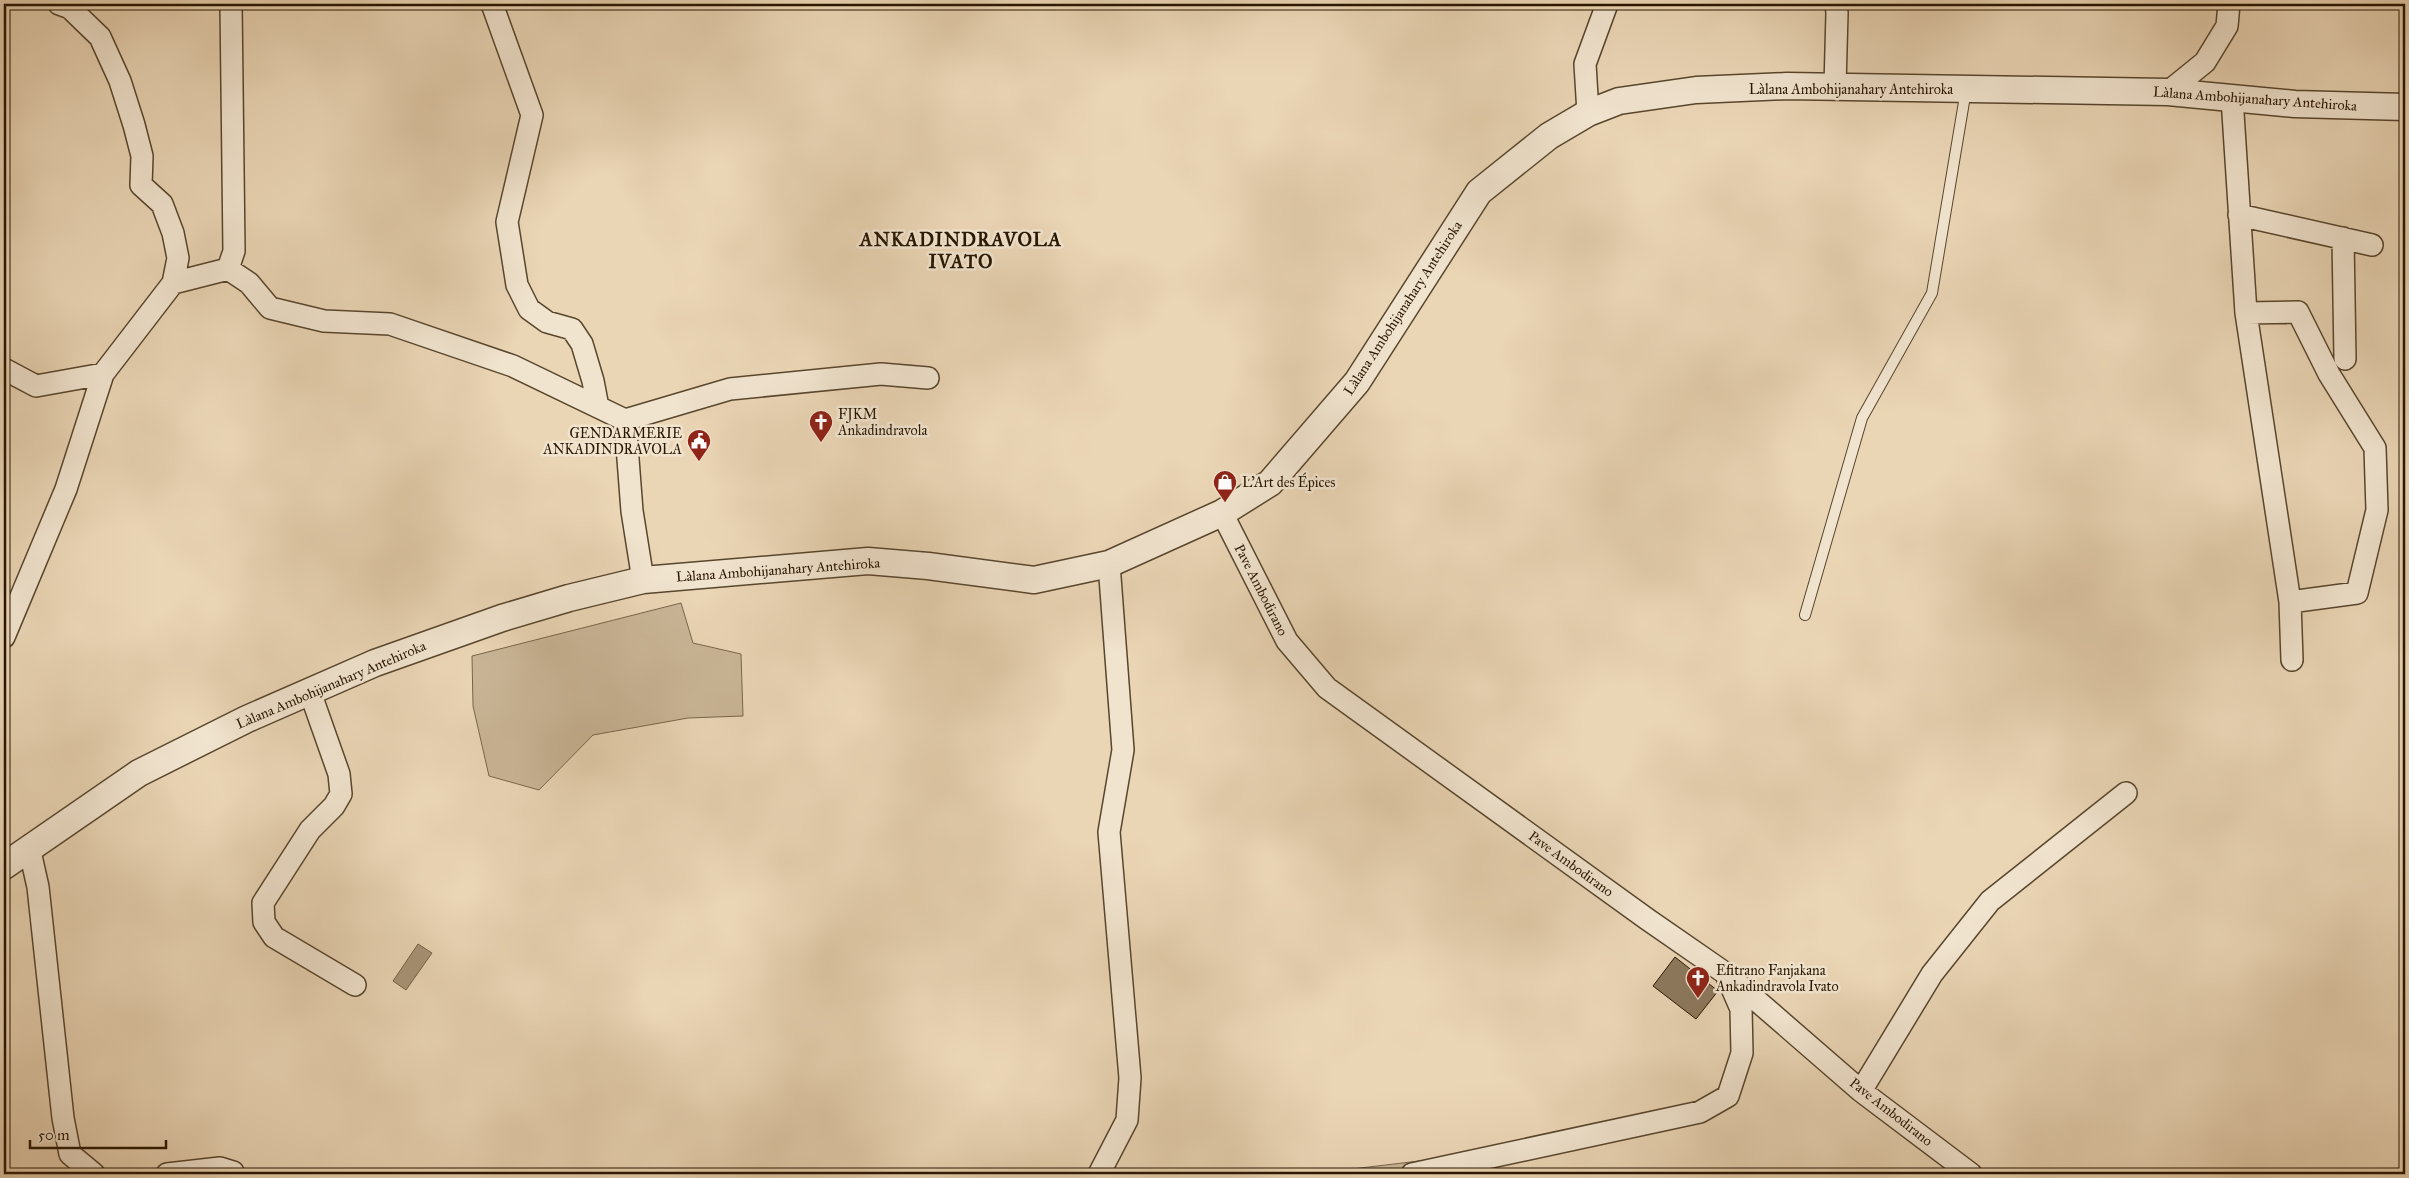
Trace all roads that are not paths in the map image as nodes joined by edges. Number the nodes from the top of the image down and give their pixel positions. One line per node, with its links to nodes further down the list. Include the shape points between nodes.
1 (59, 4): 17 (street, via 70,8 100,37 120,81 142,156 141,185 162,204 173,233 178,258)
2 (231, 4): 16 (street, via 234,251)
3 (492, 4): 23 (street, via 532,115 507,222 516,285 529,309 547,322 572,330 582,344)
4 (1607, 4): 12 (street, via 1585,64)
5 (1836, 4): 7 (street)
6 (2229, 4): 9 (street, via 2227,26 2205,62)
7 (1835, 86): 8 (street, Làlana Ambohijanahary Antehiroka); 12 (street, Làlana Ambohijanahary Antehiroka, via 1696,90 1619,101)
8 (1966, 90): 9 (street, Làlana Ambohijanahary Antehiroka); 29 (lane, via 1932,293 1862,418)
9 (2168, 92): 10 (street, Làlana Ambohijanahary Antehiroka)
10 (2232, 98): 11 (street, Làlana Ambohijanahary Antehiroka, via 2295,104); 13 (street)
11 (2405, 107)
12 (1588, 113): 25 (street, Làlana Ambohijanahary Antehiroka, via 1549,136 1480,192 1357,382 1270,483)
13 (2240, 215): 14 (street); 18 (street)
14 (2343, 238): 15 (street); 19 (street)
15 (2372, 245)
16 (228, 269): 17 (street); 23 (street, via 249,283 270,308 324,321 390,324 513,366)
17 (173, 283): 21 (street)
18 (2246, 313): 28 (street); 28 (street, via 2298,312 2328,374 2375,448 2378,510 2357,592)
19 (2345, 359)
20 (4, 369): 21 (street, via 36,386)
21 (103, 374): 30 (street, via 66,489)
22 (928, 378): 24 (street, via 881,374 730,389)
23 (598, 407): 24 (street)
24 (625, 420): 27 (street, via 632,511)
25 (1222, 513): 26 (street, Làlana Ambohijanahary Antehiroka); 36 (street, Pave Ambodirano, via 1287,641 1327,688)
26 (1109, 564): 27 (street, Làlana Ambohijanahary Antehiroka, via 1034,580 868,561); 42 (street, via 1123,750 1109,832 1130,1078 1127,1120)
27 (643, 580): 32 (street, Làlana Ambohijanahary Antehiroka, via 502,618 375,663)
28 (2290, 602): 31 (street)
29 (1805, 615)
30 (4, 637)
31 (2292, 660)
32 (310, 692): 34 (street, Làlana Ambohijanahary Antehiroka, via 231,726 139,773); 37 (street, via 339,774 341,794 334,806 310,830 264,903 264,922 274,938)
33 (2126, 793): 38 (street, via 1990,900 1932,974)
34 (29, 848): 35 (street, Làlana Ambohijanahary Antehiroka); 39 (street, via 38,887 63,1118 70,1154)
35 (4, 866)
36 (1725, 973): 38 (street, Pave Ambodirano); 43 (street, via 1741,1009 1742,1052 1728,1096 1700,1112)
37 (354, 985)
38 (1861, 1091): 44 (street, Pave Ambodirano)
39 (94, 1174)
40 (167, 1174): 41 (street, via 220,1168)
41 (234, 1174)
42 (1099, 1174)
43 (1412, 1174)
44 (1971, 1174)

